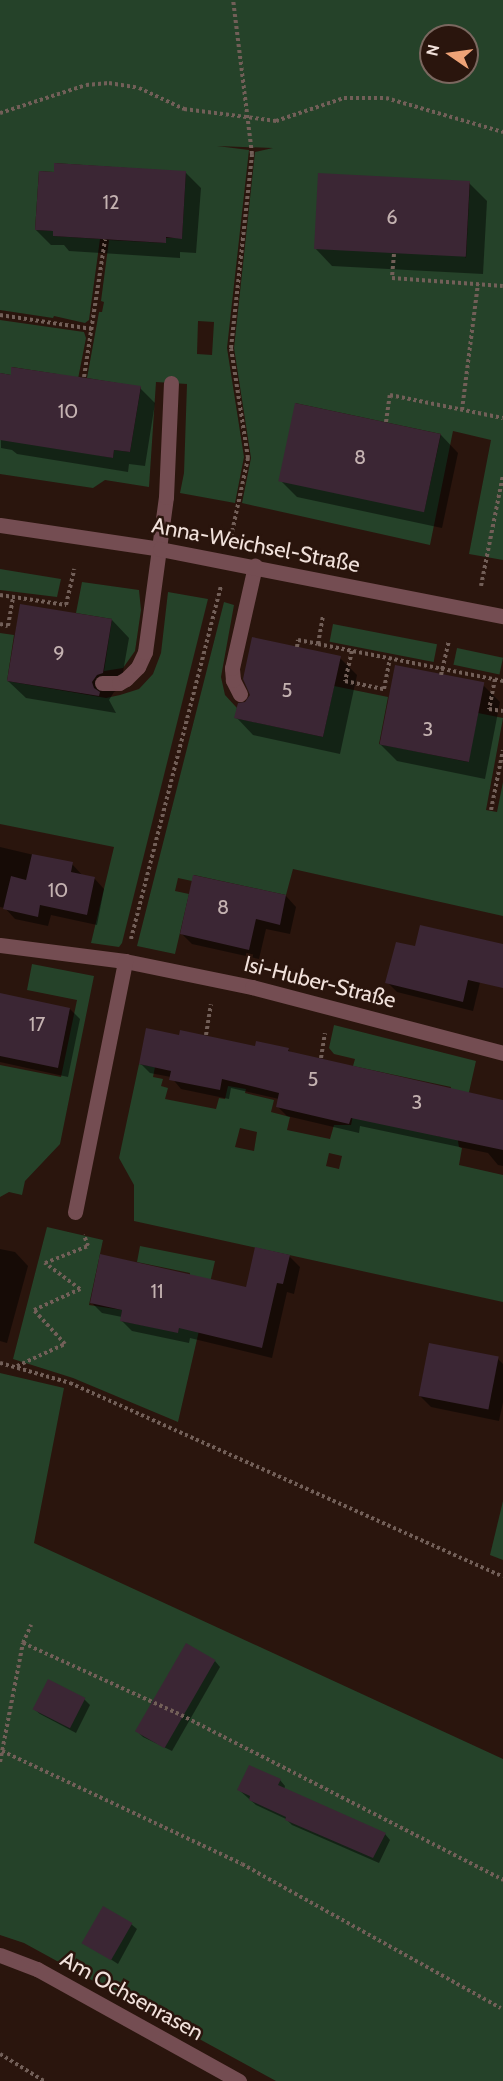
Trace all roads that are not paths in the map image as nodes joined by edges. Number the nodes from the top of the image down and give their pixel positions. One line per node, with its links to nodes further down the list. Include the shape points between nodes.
1 (171, 383): 3 (street)
2 (0, 525): 3 (street, Anna-Weichsel-Straße)
3 (160, 549): 4 (street, Anna-Weichsel-Straße); 6 (street, via 143,660 126,679)
4 (255, 566): 5 (street, Anna-Weichsel-Straße); 7 (street, via 232,668)
5 (503, 616)
6 (102, 683)
7 (240, 694)
8 (0, 945): 9 (street, Isi-Huber-Straße)
9 (125, 961): 10 (street, Isi-Huber-Straße, via 216,980); 11 (street)
10 (503, 1053)
11 (75, 1212)
12 (0, 1955): 13 (street, Am Ochsenrasen, via 37,1969)
13 (239, 2081)

